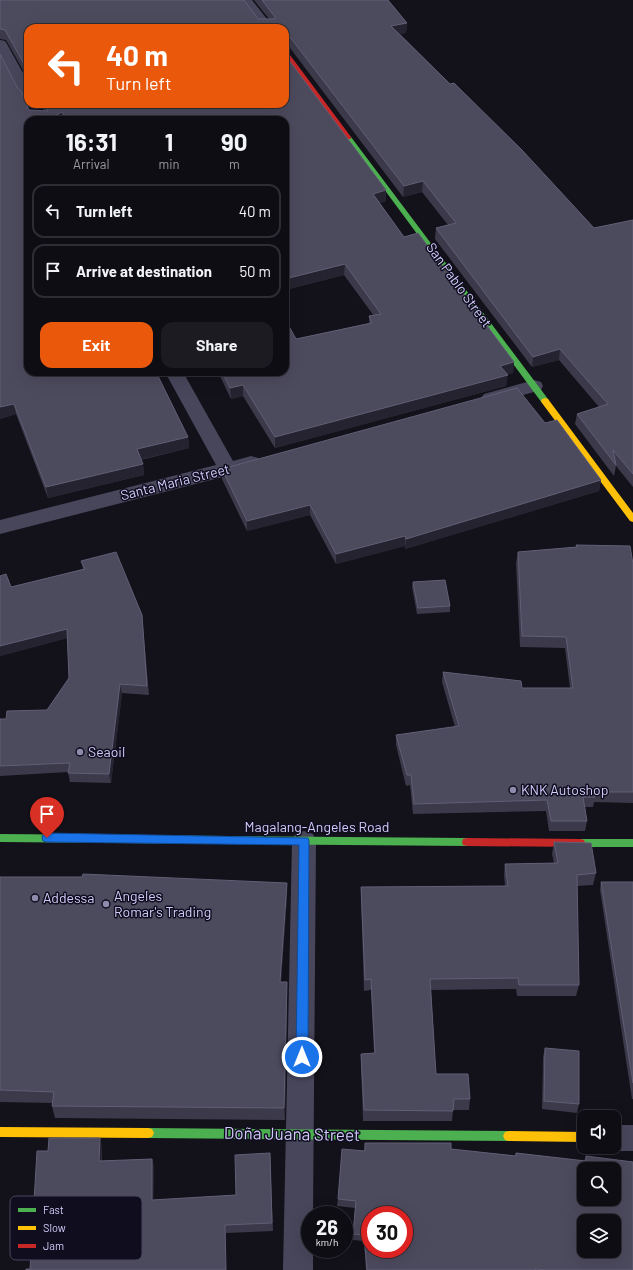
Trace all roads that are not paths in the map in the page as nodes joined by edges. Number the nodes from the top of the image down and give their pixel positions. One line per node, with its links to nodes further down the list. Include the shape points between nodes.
1 (245, 0): 2 (street)
2 (264, 24)
3 (0, 44): 5 (street)
4 (289, 57): 7 (street, San Pablo Street)
5 (24, 90)
6 (176, 376): 10 (street)
7 (534, 386): 8 (street); 11 (street, San Pablo Street)
8 (473, 403)
9 (266, 458): 10 (street, Santa Maria Street)
10 (228, 469): 12 (street, Santa Maria Street)
11 (633, 519)
12 (0, 527)
13 (0, 838): 14 (street, Magalang-Angeles Road)
14 (304, 841): 15 (street, Magalang-Angeles Road); 17 (street)
15 (633, 843)
16 (0, 1132): 17 (street, Doña Juana Street)
17 (301, 1134): 18 (street, Doña Juana Street); 21 (street)
18 (577, 1138)
19 (621, 1138): 20 (street)
20 (633, 1138)
21 (298, 1270)

